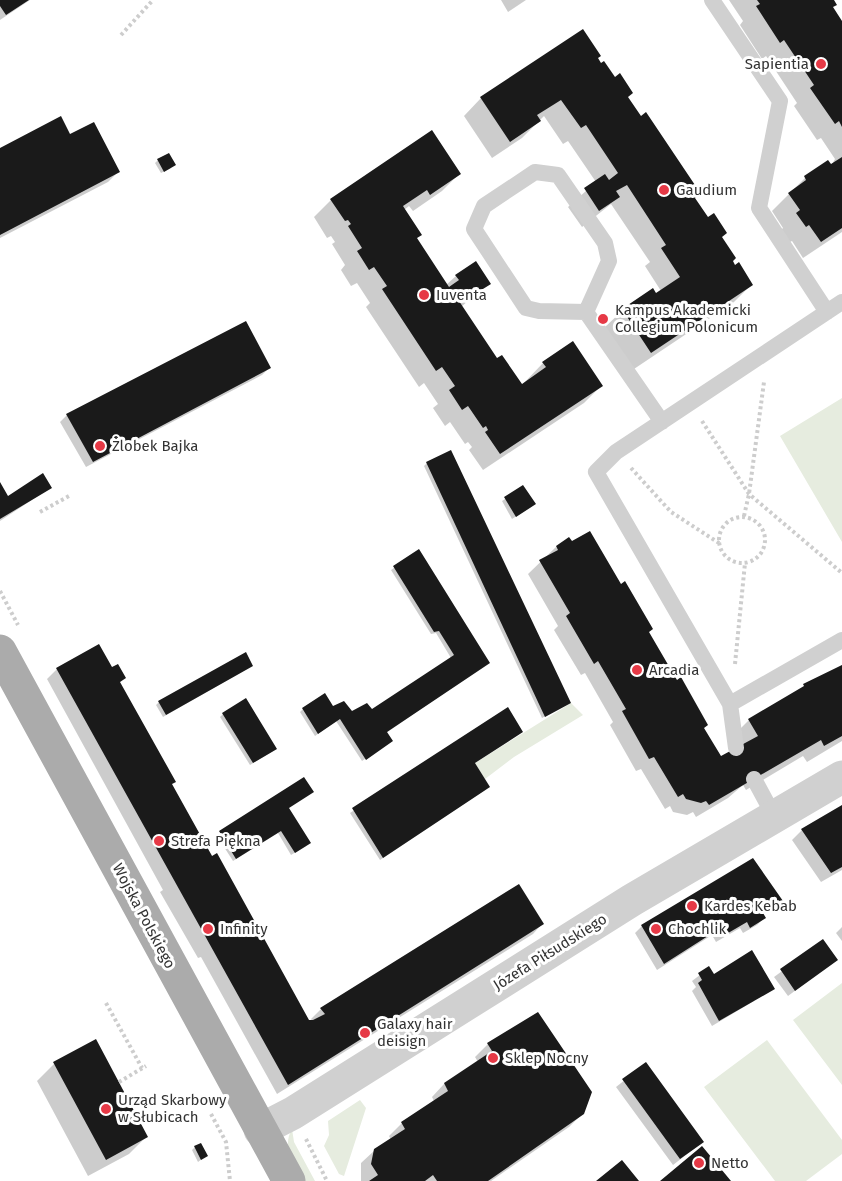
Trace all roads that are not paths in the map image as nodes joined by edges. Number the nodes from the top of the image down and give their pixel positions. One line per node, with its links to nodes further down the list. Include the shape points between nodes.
1 (712, 0): 4 (lane, via 780,101 759,208)
2 (842, 302): 4 (lane)
3 (586, 312): 3 (lane, via 609,261 605,243 558,175 535,172 484,206 474,229 526,308); 5 (lane)
4 (827, 312): 5 (lane)
5 (662, 422): 8 (lane, via 616,452 596,472)
6 (842, 640): 8 (lane)
7 (0, 651): 13 (main road, Wojska Polskiego)
8 (730, 704): 9 (lane)
9 (736, 748)
10 (842, 777): 12 (street, Józefa Piłsudskiego)
11 (754, 779): 12 (lane)
12 (774, 816): 13 (street, Józefa Piłsudskiego)
13 (260, 1130): 14 (main road, Wojska Polskiego)
14 (288, 1181)

